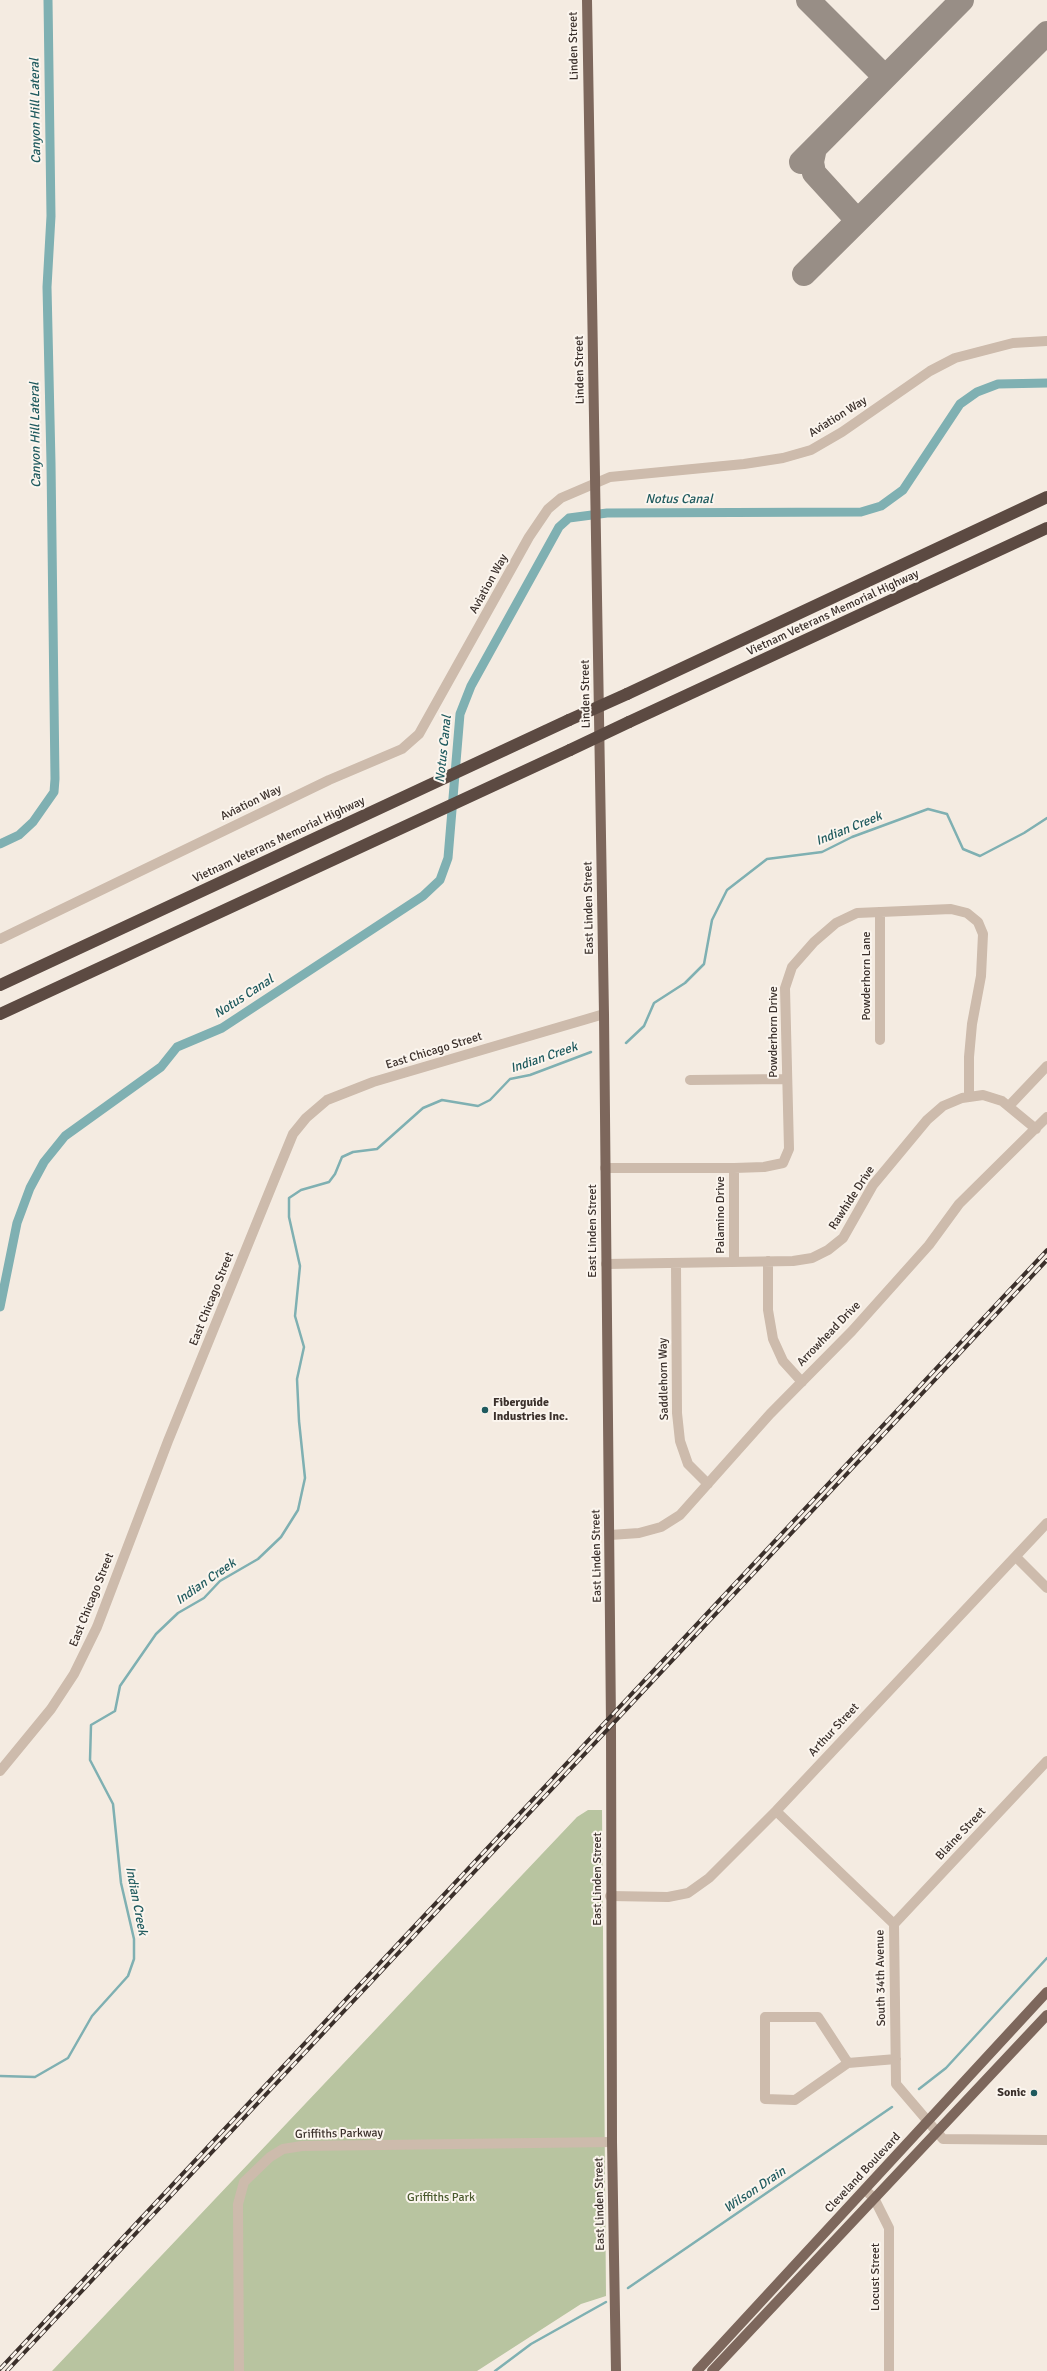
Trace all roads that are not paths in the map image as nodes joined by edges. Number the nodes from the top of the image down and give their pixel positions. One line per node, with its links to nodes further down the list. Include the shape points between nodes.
1 (587, 0): 3 (main road, Linden Street)
2 (1047, 341): 3 (street, Aviation Way, via 1013,343 955,358 930,371 842,432 811,450 783,458 744,464 610,477)
3 (595, 483): 6 (main road, Linden Street); 8 (street, Aviation Way, via 561,498 539,522 437,706 419,734 402,749 329,780)
4 (1047, 498): 9 (highway, Vietnam Veterans Memorial Highway, bridge)
5 (1047, 528): 10 (highway, Vietnam Veterans Memorial Highway, bridge)
6 (600, 740): 11 (main road, East Linden Street)
7 (880, 912): 12 (street, Powderhorn Lane); 14 (street, Powderhorn Drive, via 857,912 836,923 814,942 792,967 785,988); 16 (street, Powderhorn Drive, via 951,909 968,913 978,922 983,934 981,976 972,1024)
8 (0, 939)
9 (0, 985)
10 (0, 1014)
11 (604, 1014): 20 (main road, East Linden Street); 33 (street, East Chicago Street, via 373,1082 327,1100 302,1123 292,1137 168,1441 97,1627 74,1674 51,1710)
12 (880, 1040)
13 (1047, 1066): 17 (street)
14 (787, 1078): 15 (street); 21 (street, Powderhorn Drive, via 789,1149 783,1162)
15 (690, 1080)
16 (969, 1097): 17 (street, Rawhide Drive, via 983,1095 1002,1100); 22 (street, Rawhide Drive, via 943,1106 927,1120 873,1186 843,1238 812,1258)
17 (1009, 1106): 19 (street, Rawhide Drive)
18 (1047, 1117): 19 (street, Arrowhead Drive)
19 (1036, 1129): 26 (street, Arrowhead Drive, via 959,1204 929,1245)
20 (605, 1168): 21 (street, Powderhorn Drive); 25 (main road, East Linden Street)
21 (734, 1168): 23 (street, Palamino Drive)
22 (768, 1261): 23 (street, Rawhide Drive); 26 (street, via 768,1310 773,1339 783,1361)
23 (734, 1262): 24 (street, Rawhide Drive)
24 (676, 1263): 25 (street, Rawhide Drive); 27 (street, Saddlehorn Way, via 677,1413 680,1441 688,1464)
25 (606, 1264): 29 (main road, East Linden Street)
26 (802, 1382): 27 (street, Arrowhead Drive)
27 (708, 1484): 29 (street, Arrowhead Drive, via 680,1515 661,1527 639,1533)
28 (1047, 1523): 30 (street, Arthur Street)
29 (610, 1535): 35 (main road, East Linden Street)
30 (1016, 1557): 31 (street); 34 (street, Arthur Street)
31 (1047, 1588)
32 (1047, 1761): 36 (street, Blaine Street)
33 (0, 1771)
34 (776, 1811): 35 (street, Arthur Street, via 709,1878 688,1893 668,1897); 36 (street, South 34th Avenue)
35 (610, 1896): 44 (main road, East Linden Street)
36 (894, 1924): 39 (street, South 34th Avenue)
37 (1047, 1992): 41 (main road, Cleveland Boulevard)
38 (1047, 2015): 42 (main road, Cleveland Boulevard)
39 (896, 2059): 40 (street); 41 (street, South 34th Avenue, via 896,2084)
40 (848, 2063): 40 (street, via 795,2100 765,2099 764,2017 818,2016)
41 (927, 2122): 42 (street, South 34th Avenue); 45 (main road, Cleveland Boulevard)
42 (936, 2132): 43 (street, via 943,2139); 46 (main road, Cleveland Boulevard)
43 (1047, 2140)
44 (612, 2142): 47 (street, Griffiths Parkway, via 302,2146 283,2149 270,2157 244,2182 238,2204); 48 (main road, East Linden Street)
45 (865, 2190): 46 (street, Locust Street); 49 (main road, Cleveland Boulevard)
46 (874, 2198): 50 (main road, Cleveland Boulevard); 51 (street, Locust Street, via 889,2228)
47 (240, 2371)
48 (616, 2371)
49 (697, 2371)
50 (712, 2371)
51 (889, 2371)

